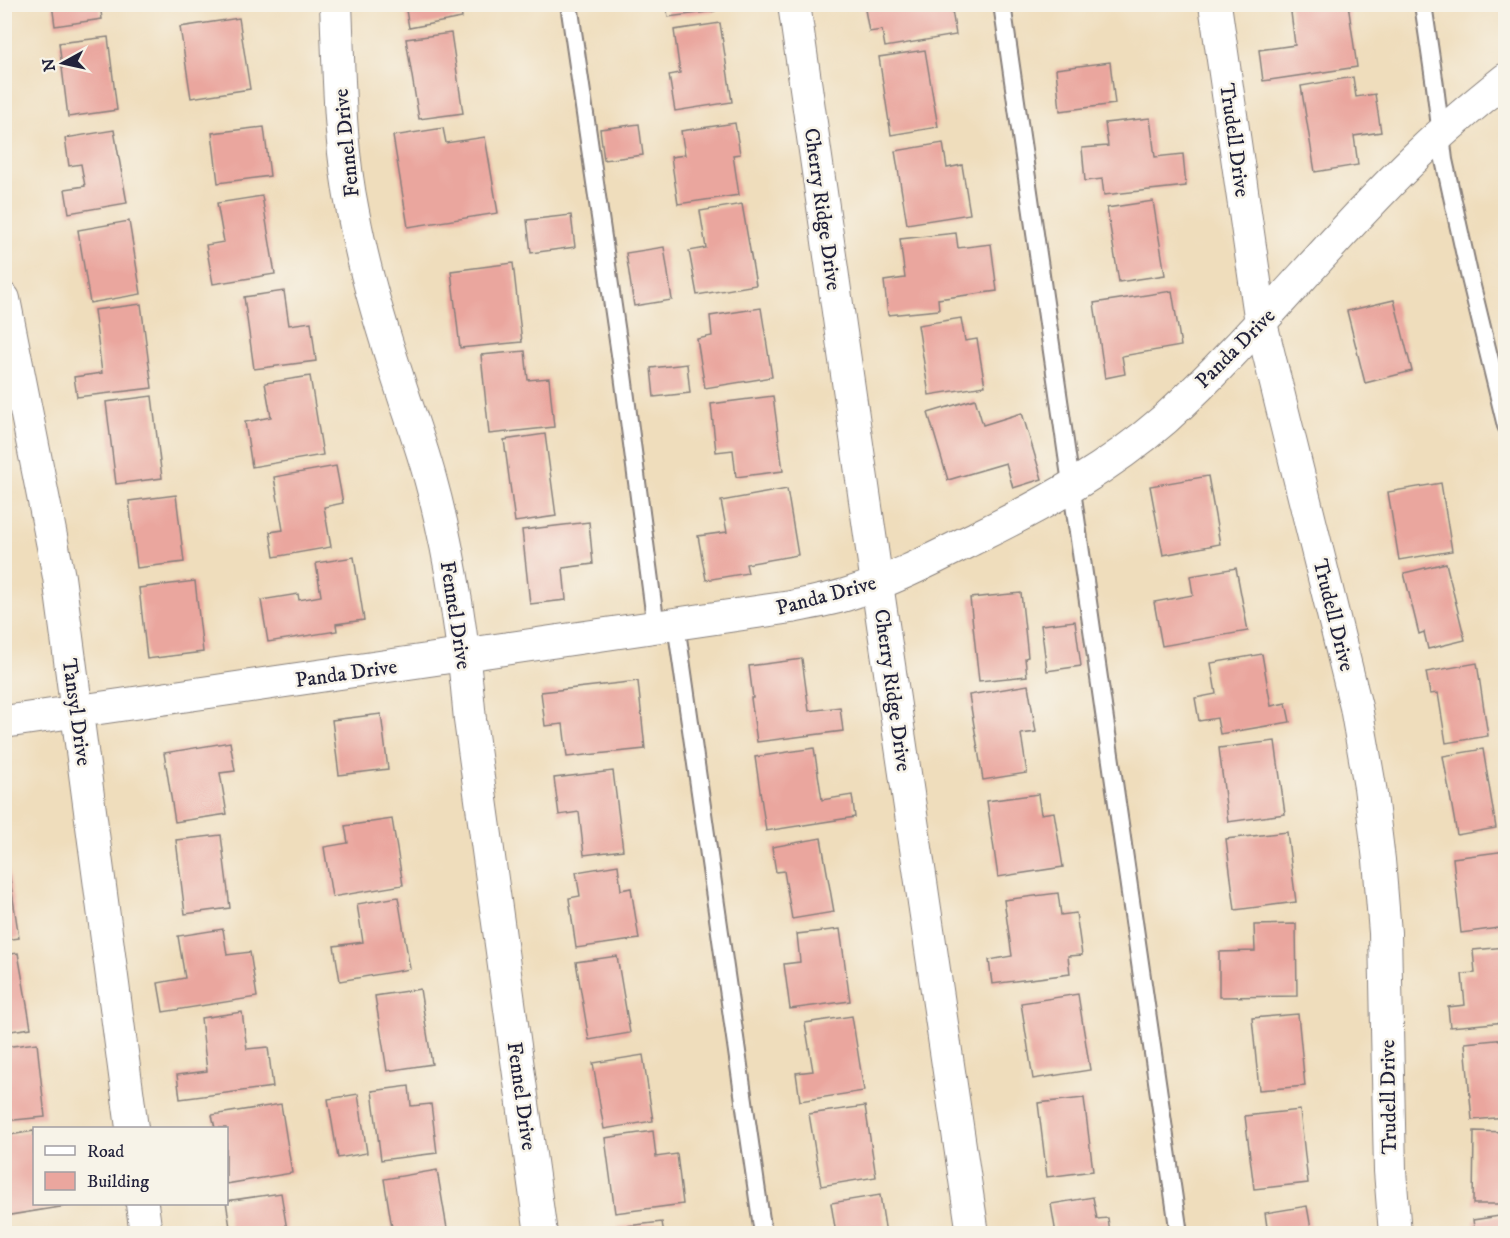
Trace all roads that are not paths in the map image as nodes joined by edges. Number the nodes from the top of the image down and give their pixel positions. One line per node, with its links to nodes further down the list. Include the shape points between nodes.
1 (336, 4): 15 (street, Fennel Drive, via 342,136 353,212 387,345 430,478 451,567)
2 (569, 4): 14 (lane, via 623,375)
3 (794, 4): 13 (street, Cherry Ridge Drive)
4 (1002, 4): 12 (lane)
5 (1215, 4): 10 (street, Trudell Drive)
6 (1423, 4): 8 (lane)
7 (1506, 79): 8 (street, Panda Drive)
8 (1441, 134): 10 (street, Panda Drive, via 1350,225); 11 (lane, via 1446,172)
9 (4, 299): 16 (street, Tansyl Drive, via 58,577)
10 (1261, 323): 12 (street, Panda Drive, via 1164,419); 25 (street, Trudell Drive, via 1351,686 1370,787 1385,933)
11 (1506, 426)
12 (1071, 487): 13 (street, Panda Drive, via 1006,523); 24 (lane)
13 (877, 584): 14 (street, Panda Drive, via 791,607); 23 (street, Cherry Ridge Drive)
14 (666, 626): 15 (street, Panda Drive); 22 (lane)
15 (464, 655): 16 (street, Panda Drive); 21 (street, Fennel Drive)
16 (76, 712): 17 (street, Panda Drive); 18 (street, Tansyl Drive)
17 (4, 722)
18 (132, 1127)
19 (142, 1205): 20 (street)
20 (146, 1233)
21 (541, 1233)
22 (763, 1233)
23 (972, 1233)
24 (1179, 1233)
25 (1395, 1233)

